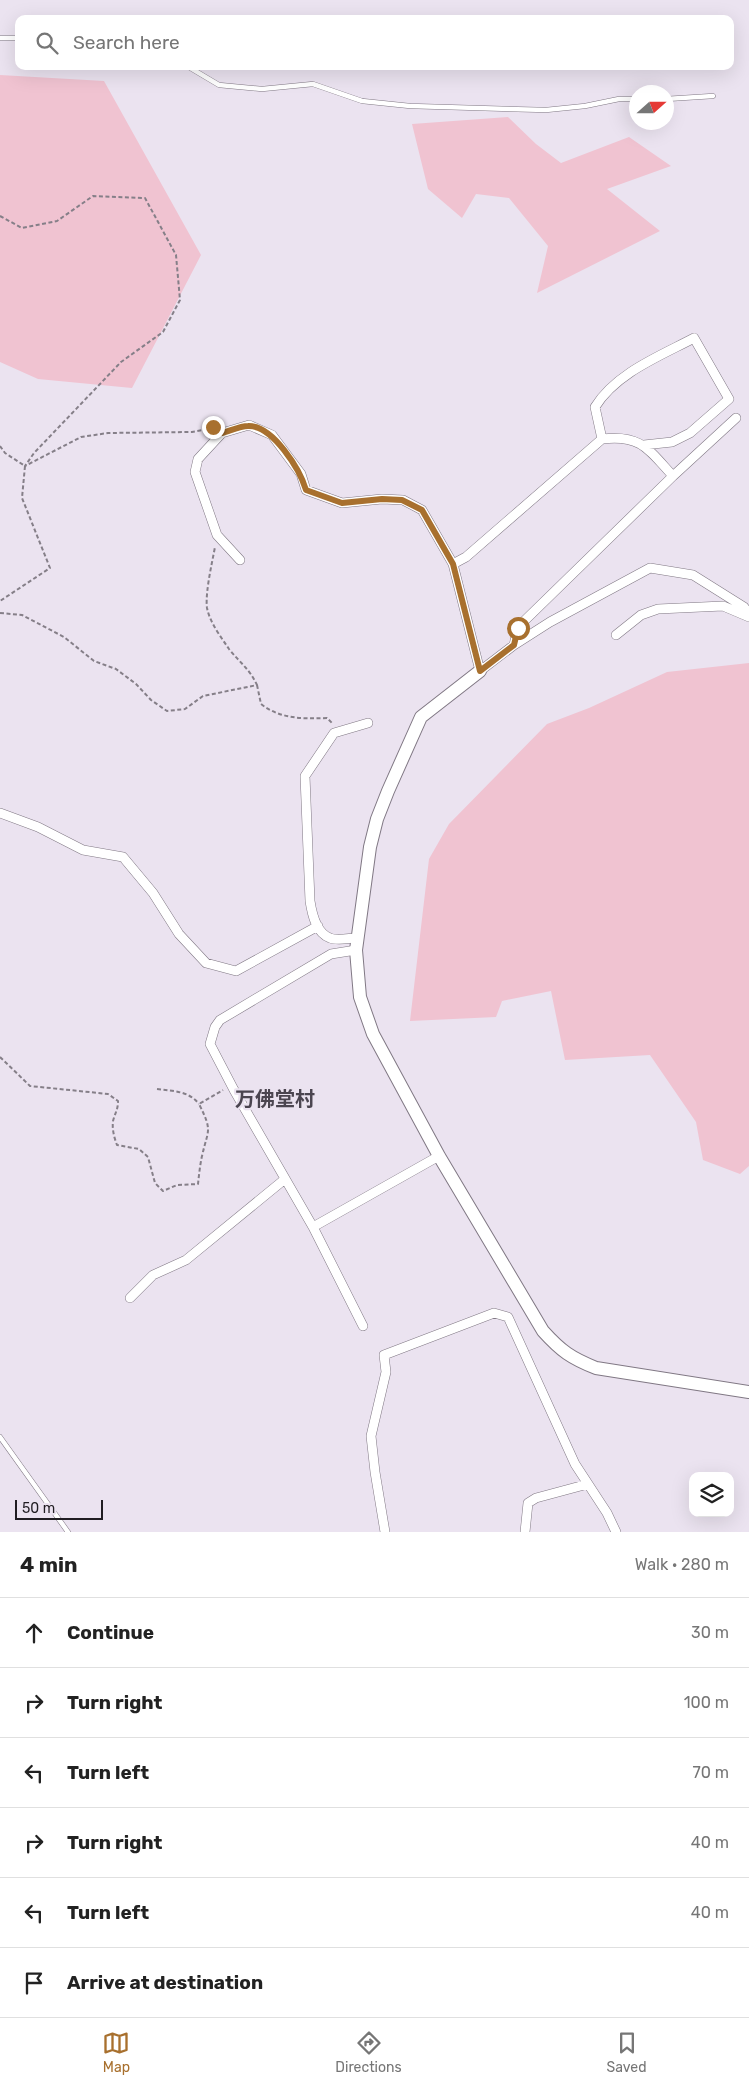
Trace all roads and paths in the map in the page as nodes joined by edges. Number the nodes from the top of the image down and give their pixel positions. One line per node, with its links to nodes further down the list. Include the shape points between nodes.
1 (0, 38): 2 (lane)
2 (15, 38)
3 (194, 70): 6 (lane, via 219,85 262,90 313,84 362,101 410,106 546,110)
4 (712, 96): 5 (lane)
5 (674, 98)
6 (629, 99)
7 (0, 218): 13 (path, via 22,228 57,221 93,196 145,198 176,255 180,300 163,332 121,362)
8 (736, 418): 14 (street)
9 (222, 433): 13 (path, via 213,427 192,432 80,436); 15 (street, via 198,459 194,472); 17 (street, via 249,425 272,435 301,474 306,490 342,503 402,500 422,510)
10 (602, 439): 11 (street, via 620,437); 11 (street, via 595,407 602,396 640,367 694,338 729,399 690,433 672,442); 17 (street, via 466,557)
11 (644, 444): 14 (street)
12 (0, 446): 13 (path)
13 (25, 466): 18 (path, via 22,498 50,568)
14 (673, 476): 22 (street, via 518,628)
15 (217, 535): 16 (street); 24 (path, via 207,608 215,629 250,670)
16 (240, 560)
17 (453, 564): 23 (street)
18 (0, 601)
19 (0, 613): 24 (path, via 22,615 64,636 94,661 123,674 167,711 185,709 203,696)
20 (749, 616): 21 (street, via 723,606 658,609 641,614); 22 (street, via 744,607 693,575 650,568)
21 (616, 635)
22 (514, 645): 23 (street)
23 (480, 671): 29 (street, via 421,717 407,748 377,819)
24 (257, 685): 26 (path, via 260,704 268,710 305,719 327,718 332,722)
25 (368, 723): 26 (street)
26 (334, 733): 28 (street, via 305,776 310,901)
27 (0, 813): 28 (street, via 38,827 83,850 123,857 153,893 179,934 206,963 236,971)
28 (318, 926): 29 (street, via 331,939)
29 (357, 944): 31 (street, via 331,954 220,1020 210,1044); 34 (street, via 360,997 373,1034)
30 (0, 1057): 33 (path, via 30,1086 108,1094 118,1102 113,1126 117,1145 144,1153 155,1184 163,1191 177,1185 198,1184 209,1132)
31 (231, 1085): 33 (path); 35 (street)
32 (157, 1089): 33 (path, via 188,1094)
33 (199, 1104)
34 (439, 1156): 36 (street); 39 (street, via 542,1331 558,1349 596,1368)
35 (285, 1179): 36 (street); 37 (street, via 186,1260 153,1275)
36 (313, 1227): 38 (street)
37 (130, 1298)
38 (363, 1326)
39 (749, 1392)
40 (0, 1437): 42 (lane)
41 (588, 1484): 43 (street, via 571,1456 508,1317 494,1313 384,1355 386,1372 371,1436); 44 (street, via 528,1503); 45 (street)
42 (68, 1532)
43 (385, 1532)
44 (525, 1532)
45 (616, 1532)

